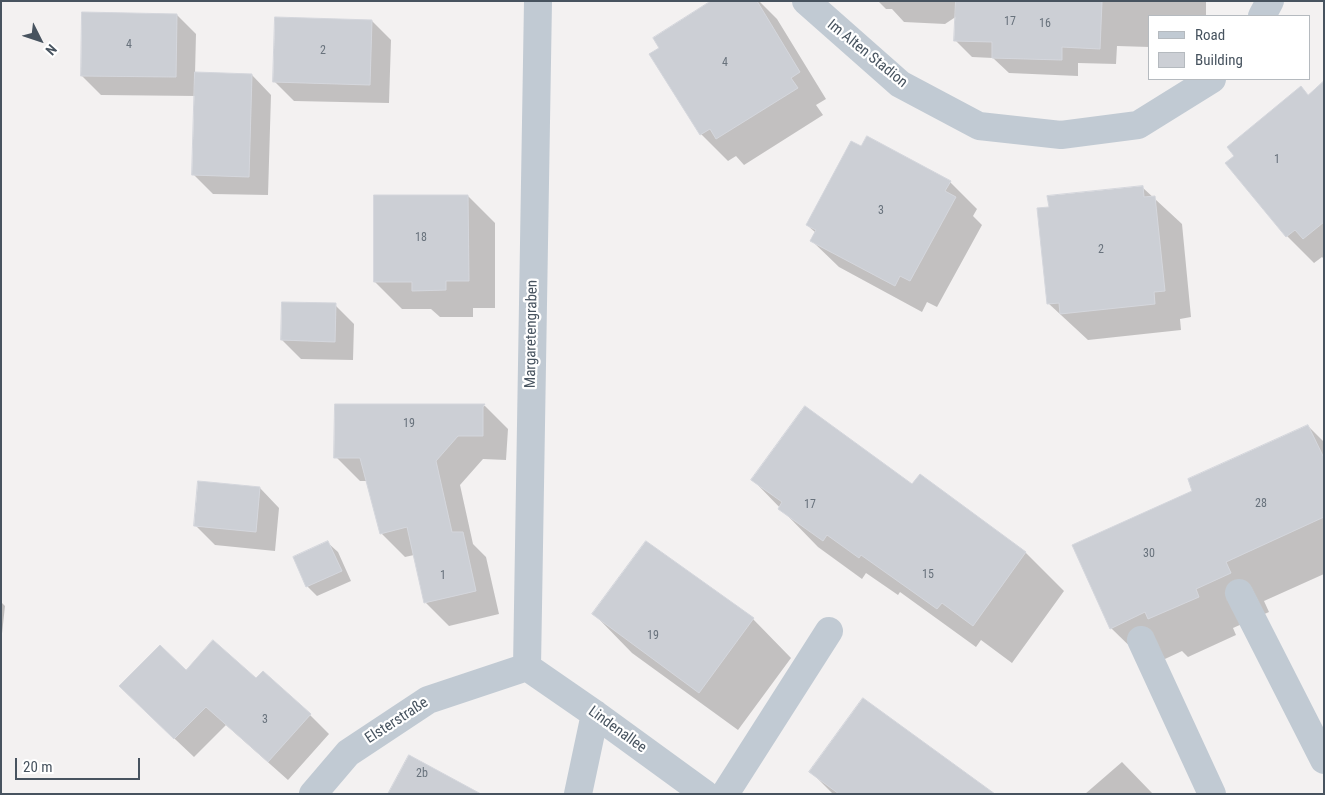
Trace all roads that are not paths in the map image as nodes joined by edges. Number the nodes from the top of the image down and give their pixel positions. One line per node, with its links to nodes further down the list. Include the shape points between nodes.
1 (538, 1): 9 (street, Margaretengraben)
2 (806, 1): 5 (street, Im Alten Stadion, via 900,84 979,126 1061,135 1138,125)
3 (1270, 1): 4 (street)
4 (1263, 15)
5 (1210, 80)
6 (1239, 593): 11 (street)
7 (829, 631): 15 (street)
8 (1141, 640): 16 (street)
9 (527, 667): 10 (street, Lindenallee); 12 (street, Elsterstraße, via 428,700 348,752)
10 (596, 714): 13 (street); 14 (street, Lindenallee)
11 (1324, 760)
12 (313, 794)
13 (578, 794)
14 (705, 794)
15 (725, 794)
16 (1212, 794)

